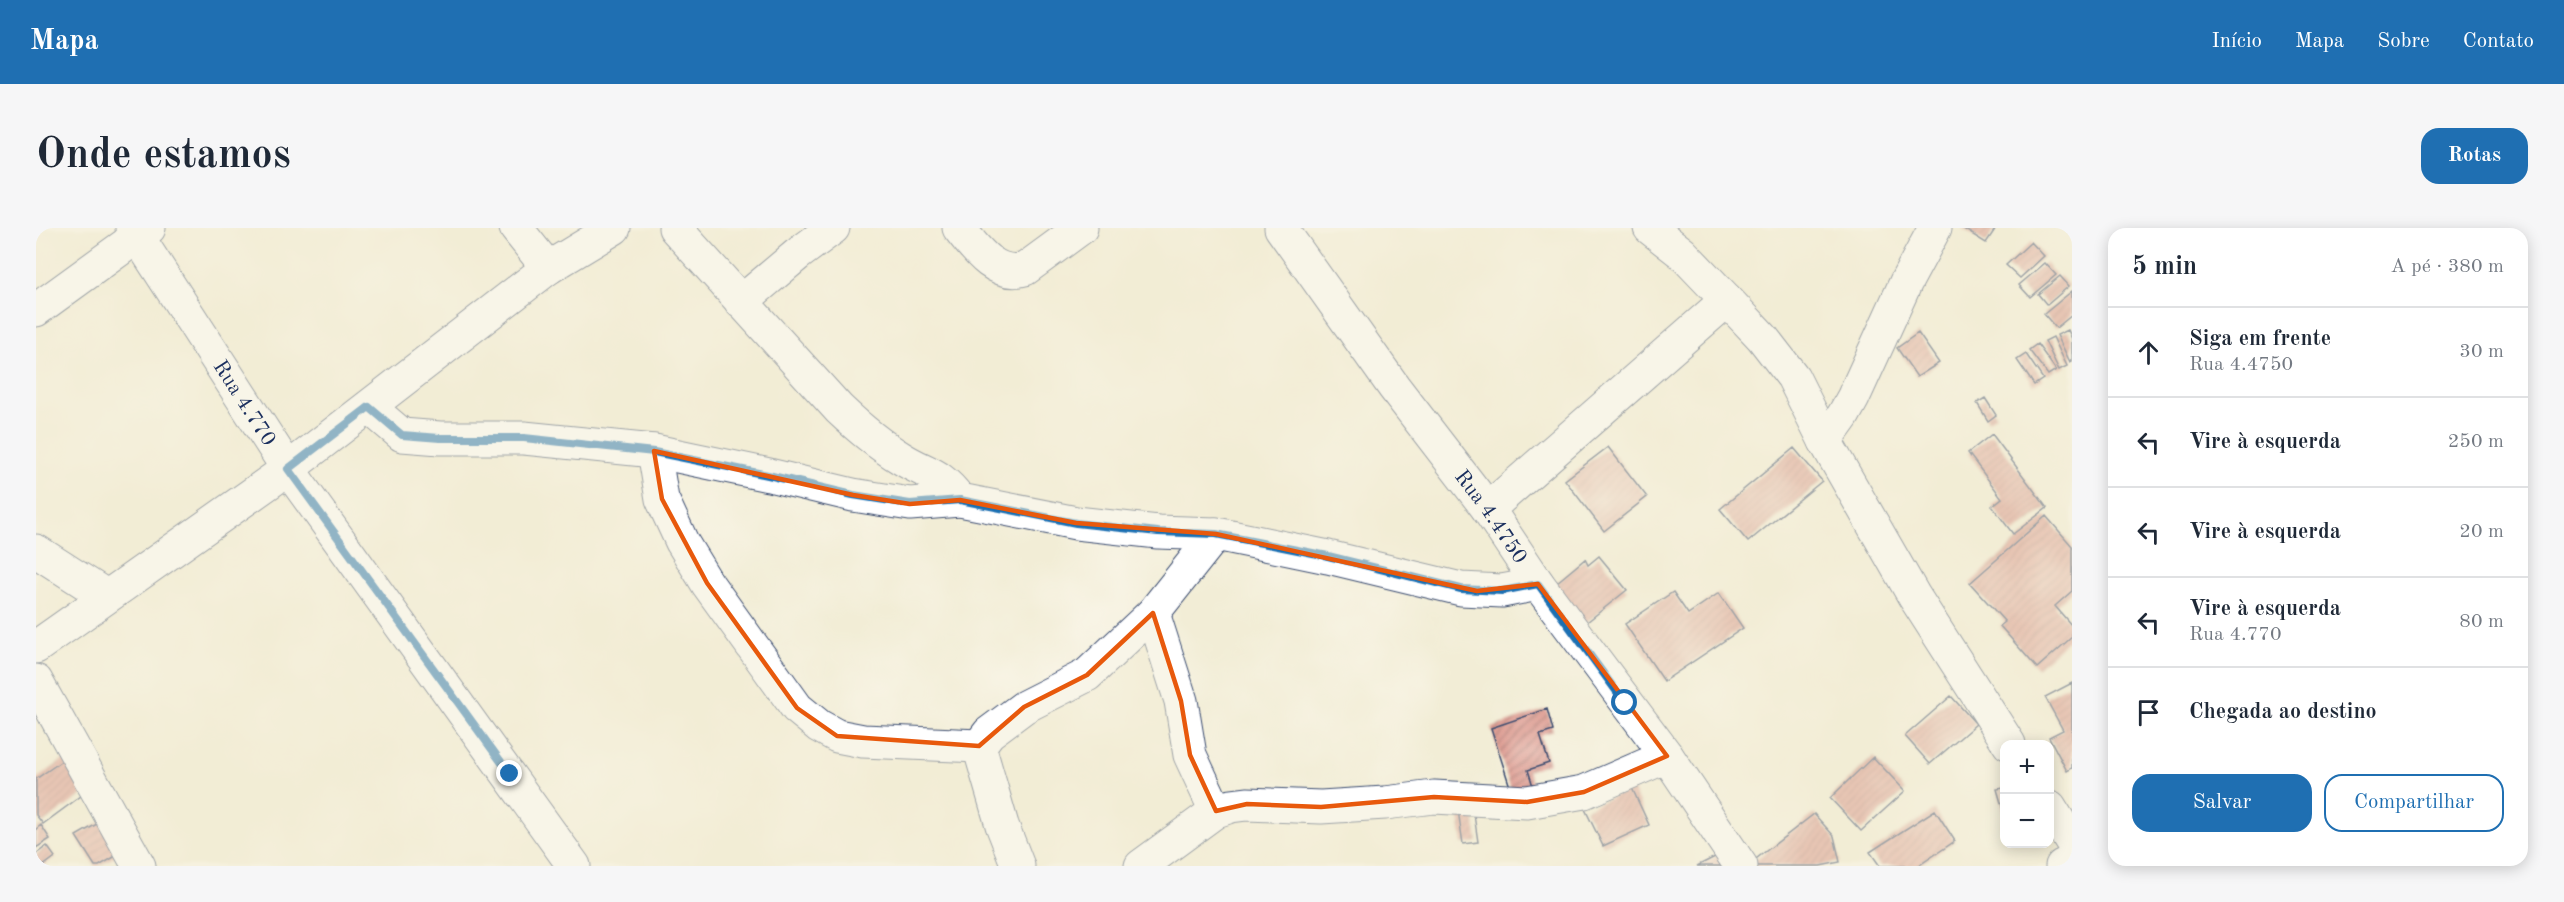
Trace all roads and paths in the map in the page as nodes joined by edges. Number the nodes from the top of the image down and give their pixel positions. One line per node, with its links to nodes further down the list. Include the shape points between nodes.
1 (516, 228): 11 (street)
2 (614, 228): 11 (street)
3 (675, 228): 13 (street)
4 (833, 228): 13 (street)
5 (959, 228): 6 (street, via 984,258 1016,272)
6 (1081, 228)
7 (1281, 228): 20 (street, Rua 4.4750, via 1394,387)
8 (1650, 228): 12 (street, via 1682,253)
9 (1935, 228): 16 (street, via 1853,398)
10 (140, 231): 14 (street); 18 (street, Rua 4.770)
11 (548, 268): 15 (street)
12 (1727, 300): 16 (street, via 1793,378); 20 (street)
13 (741, 302): 19 (street, via 862,431 902,458 941,477)
14 (36, 310)
15 (369, 407): 17 (street, via 402,435 524,438); 18 (street)
16 (1825, 441): 28 (street, via 1914,596)
17 (654, 452): 19 (street, via 910,504); 29 (street, via 662,499 682,542 707,584 797,708 837,736 862,741)
18 (288, 469): 24 (street); 36 (street, Rua 4.770)
19 (960, 500): 21 (street, via 1076,523)
20 (1488, 508): 23 (street, Rua 4.4750)
21 (1216, 534): 23 (street, via 1328,556 1461,589 1502,591); 25 (street)
22 (36, 551): 24 (street)
23 (1538, 584): 30 (street, Rua 4.4750)
24 (106, 596): 26 (street)
25 (1153, 613): 29 (street, via 1087,675 1024,707 989,734); 31 (street, via 1181,701 1190,755)
26 (36, 647)
27 (36, 681): 35 (street)
28 (2006, 740)
29 (980, 746): 37 (street)
30 (1667, 756): 31 (street, via 1584,792 1527,802 1434,797 1321,807 1246,804); 39 (street, Rua 4.4750)
31 (1216, 811): 38 (street)
32 (2054, 815): 33 (street)
33 (2072, 842)
34 (2072, 861): 40 (street)
35 (139, 866)
36 (574, 866)
37 (1018, 866)
38 (1142, 866)
39 (1741, 866)
40 (2062, 866)

